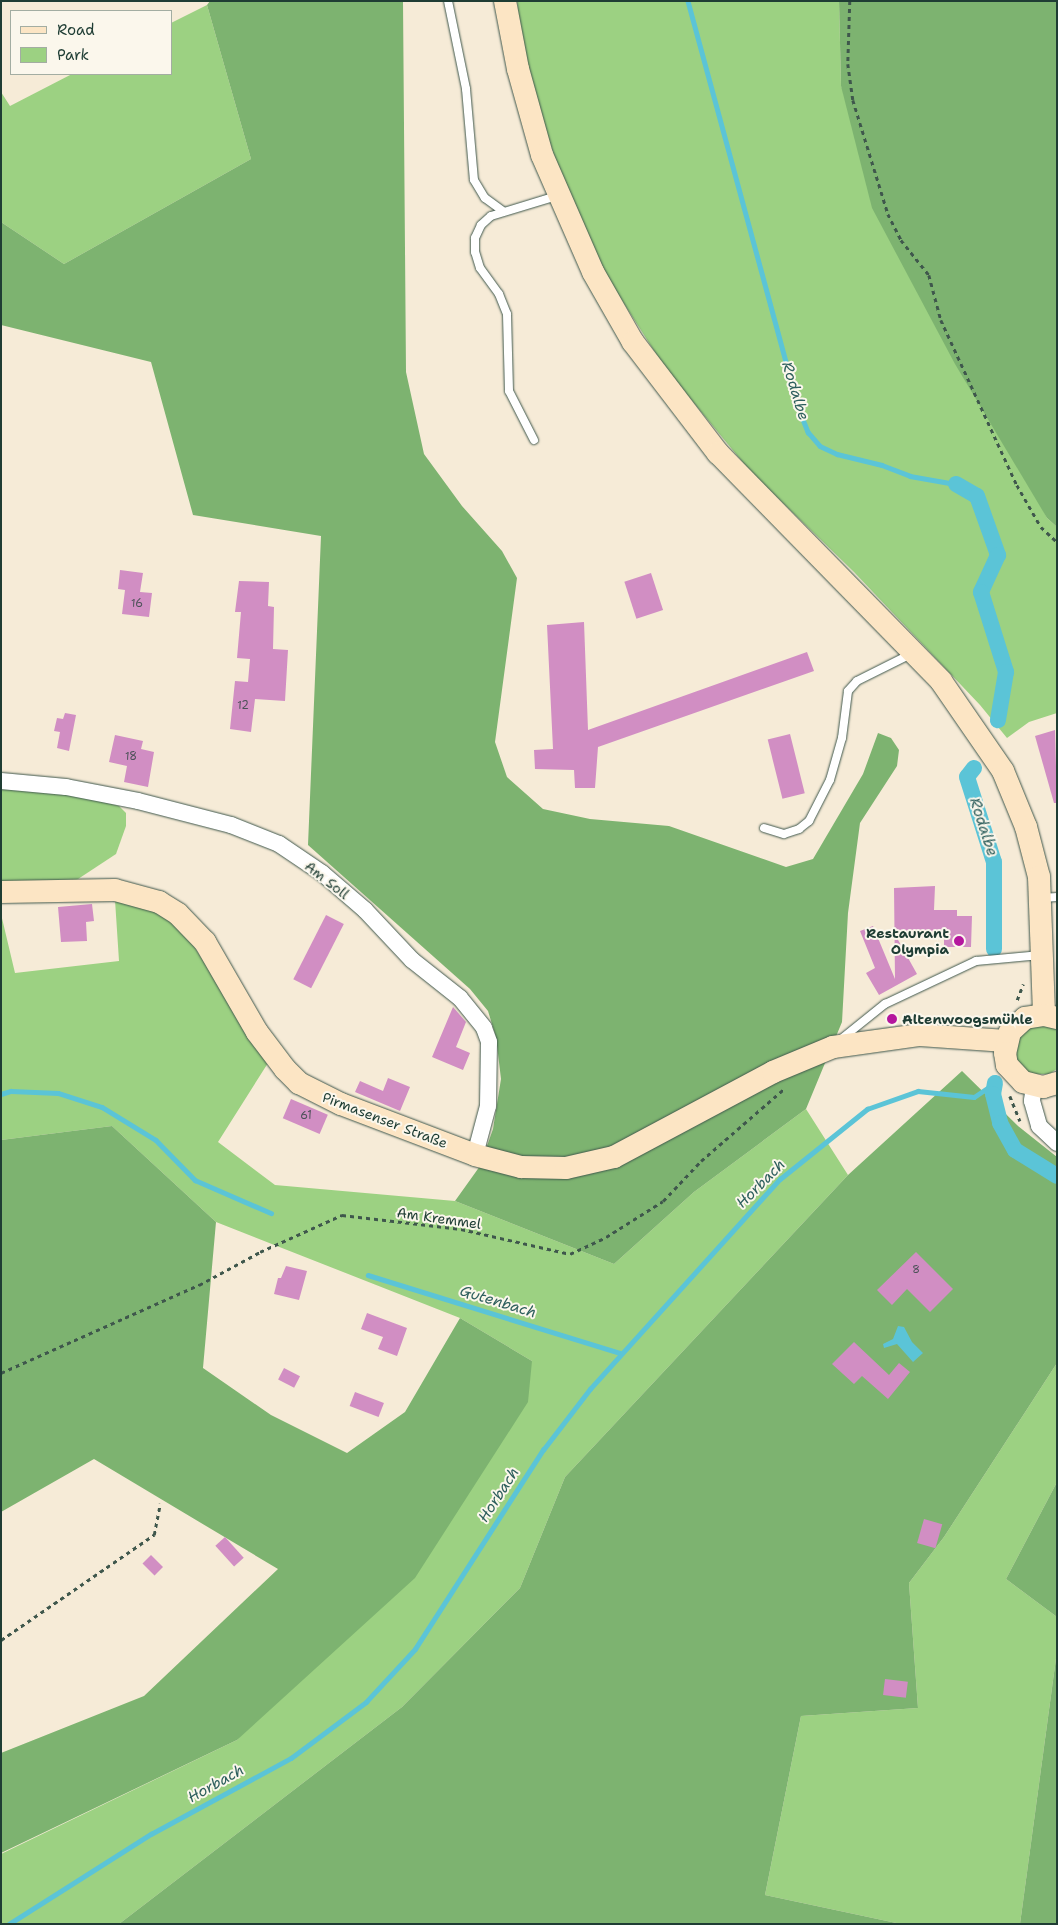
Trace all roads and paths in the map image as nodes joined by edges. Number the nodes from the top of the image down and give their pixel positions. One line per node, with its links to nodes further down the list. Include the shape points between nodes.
1 (448, 1): 5 (lane, via 466,89 474,180 485,198)
2 (505, 1): 4 (main road, via 529,110)
3 (850, 1): 7 (path, via 848,64 853,100 888,214 900,240 929,275 941,320 1017,485 1041,526)
4 (558, 196): 5 (lane); 8 (main road, via 592,272 619,319 683,410 718,453)
5 (503, 211): 6 (lane, via 481,225 475,252 480,268 505,305 509,391)
6 (534, 440)
7 (1057, 542)
8 (914, 651): 10 (lane, via 906,659 857,681 848,691 842,738 830,780 809,821 800,829 784,834); 12 (main road, via 958,703 1003,771)
9 (1, 781): 24 (street, Am Soll, via 66,787 138,801 231,826 280,844 322,873 365,910 412,960 460,998 484,1028 489,1042 488,1106)
10 (764, 828)
11 (1, 892): 24 (main road, Pirmasenser Straße, via 115,890 160,902 178,914 205,942 257,1032 299,1083 341,1104)
12 (1049, 897): 13 (main road)
13 (1034, 956): 14 (path); 15 (main road); 17 (lane, Pirmasenser Straße, via 985,958 937,978 872,1012)
14 (1012, 1007)
15 (1051, 1016): 16 (main road, via 1034,1015 1016,1024)
16 (1006, 1042): 17 (main road, Pirmasenser Straße, via 920,1035); 20 (main road, via 1005,1053 1014,1074)
17 (833, 1047): 24 (main road, Pirmasenser Straße, via 773,1072 614,1157 545,1170 504,1165)
18 (1057, 1083): 20 (main road)
19 (789, 1085): 25 (path, Am Kremmel, via 701,1161 663,1201 606,1237 570,1254 461,1229 342,1215 260,1252 199,1285)
20 (1034, 1086): 23 (street, via 1032,1101 1039,1126)
21 (1009, 1092): 22 (path)
22 (1023, 1126)
23 (1057, 1143)
24 (475, 1155)
25 (1, 1373)
26 (160, 1504): 27 (path, via 154,1536)
27 (1, 1640)

